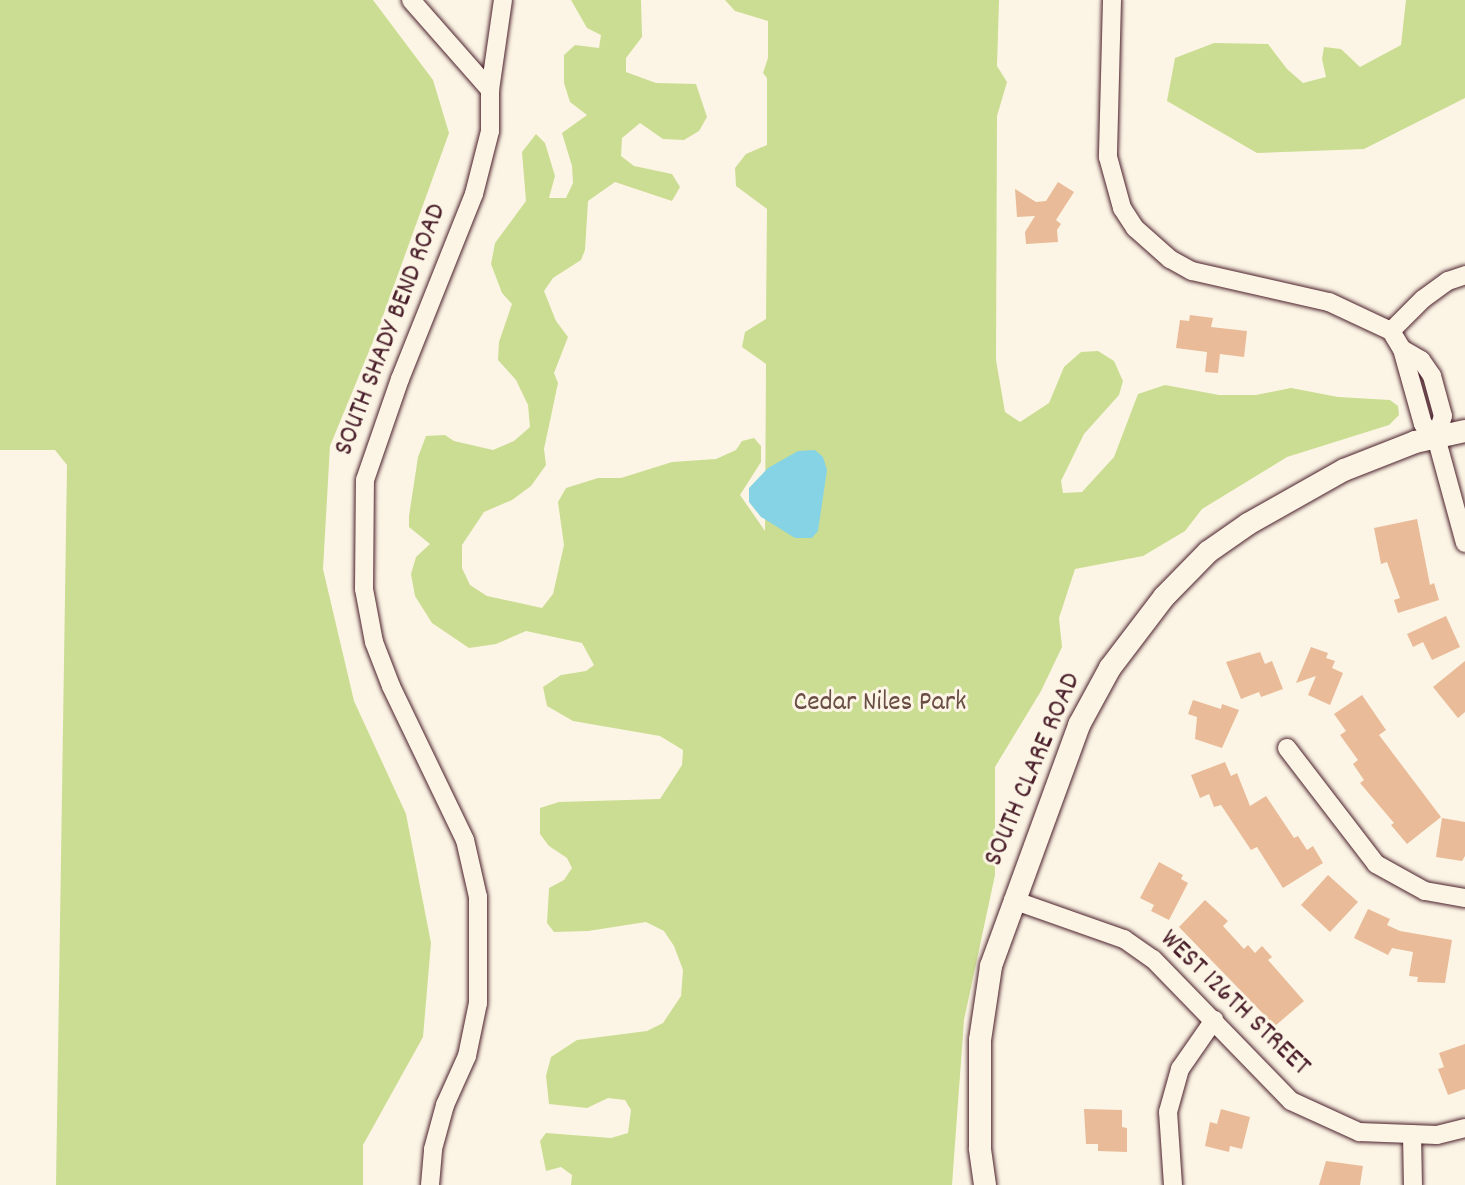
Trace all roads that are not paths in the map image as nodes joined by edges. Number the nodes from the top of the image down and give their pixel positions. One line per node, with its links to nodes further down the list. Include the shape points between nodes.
1 (411, 0): 4 (street)
2 (503, 0): 4 (street, SOUTH SHADY BEND ROAD)
3 (1112, 0): 6 (street, via 1108,157 1117,195 1135,228 1192,271 1329,302)
4 (490, 90): 16 (street, SOUTH SHADY BEND ROAD, via 490,131 474,194 365,480 364,589 374,642 465,840 478,897 478,1003 467,1056 437,1134)
5 (1465, 275): 6 (street, via 1423,299)
6 (1391, 331): 8 (street, via 1402,349 1423,424)
7 (1465, 431): 8 (street, SOUTH CLARE ROAD)
8 (1436, 437): 9 (street); 12 (street, SOUTH CLARE ROAD, via 1303,491 1208,552 1164,597 1110,668 1079,725)
9 (1465, 543)
10 (1287, 748): 11 (street, via 1376,864 1425,891)
11 (1465, 898)
12 (1013, 900): 13 (street, WEST 126TH STREET, via 1124,939 1153,959); 17 (street, SOUTH CLARE ROAD, via 991,966 980,1040)
13 (1214, 1020): 15 (street, WEST 126TH STREET, via 1291,1101 1359,1132); 18 (street, via 1180,1069 1168,1112)
14 (1465, 1128): 15 (street, WEST 126TH STREET)
15 (1412, 1134): 19 (street)
16 (430, 1185)
17 (985, 1185)
18 (1173, 1185)
19 (1413, 1185)

